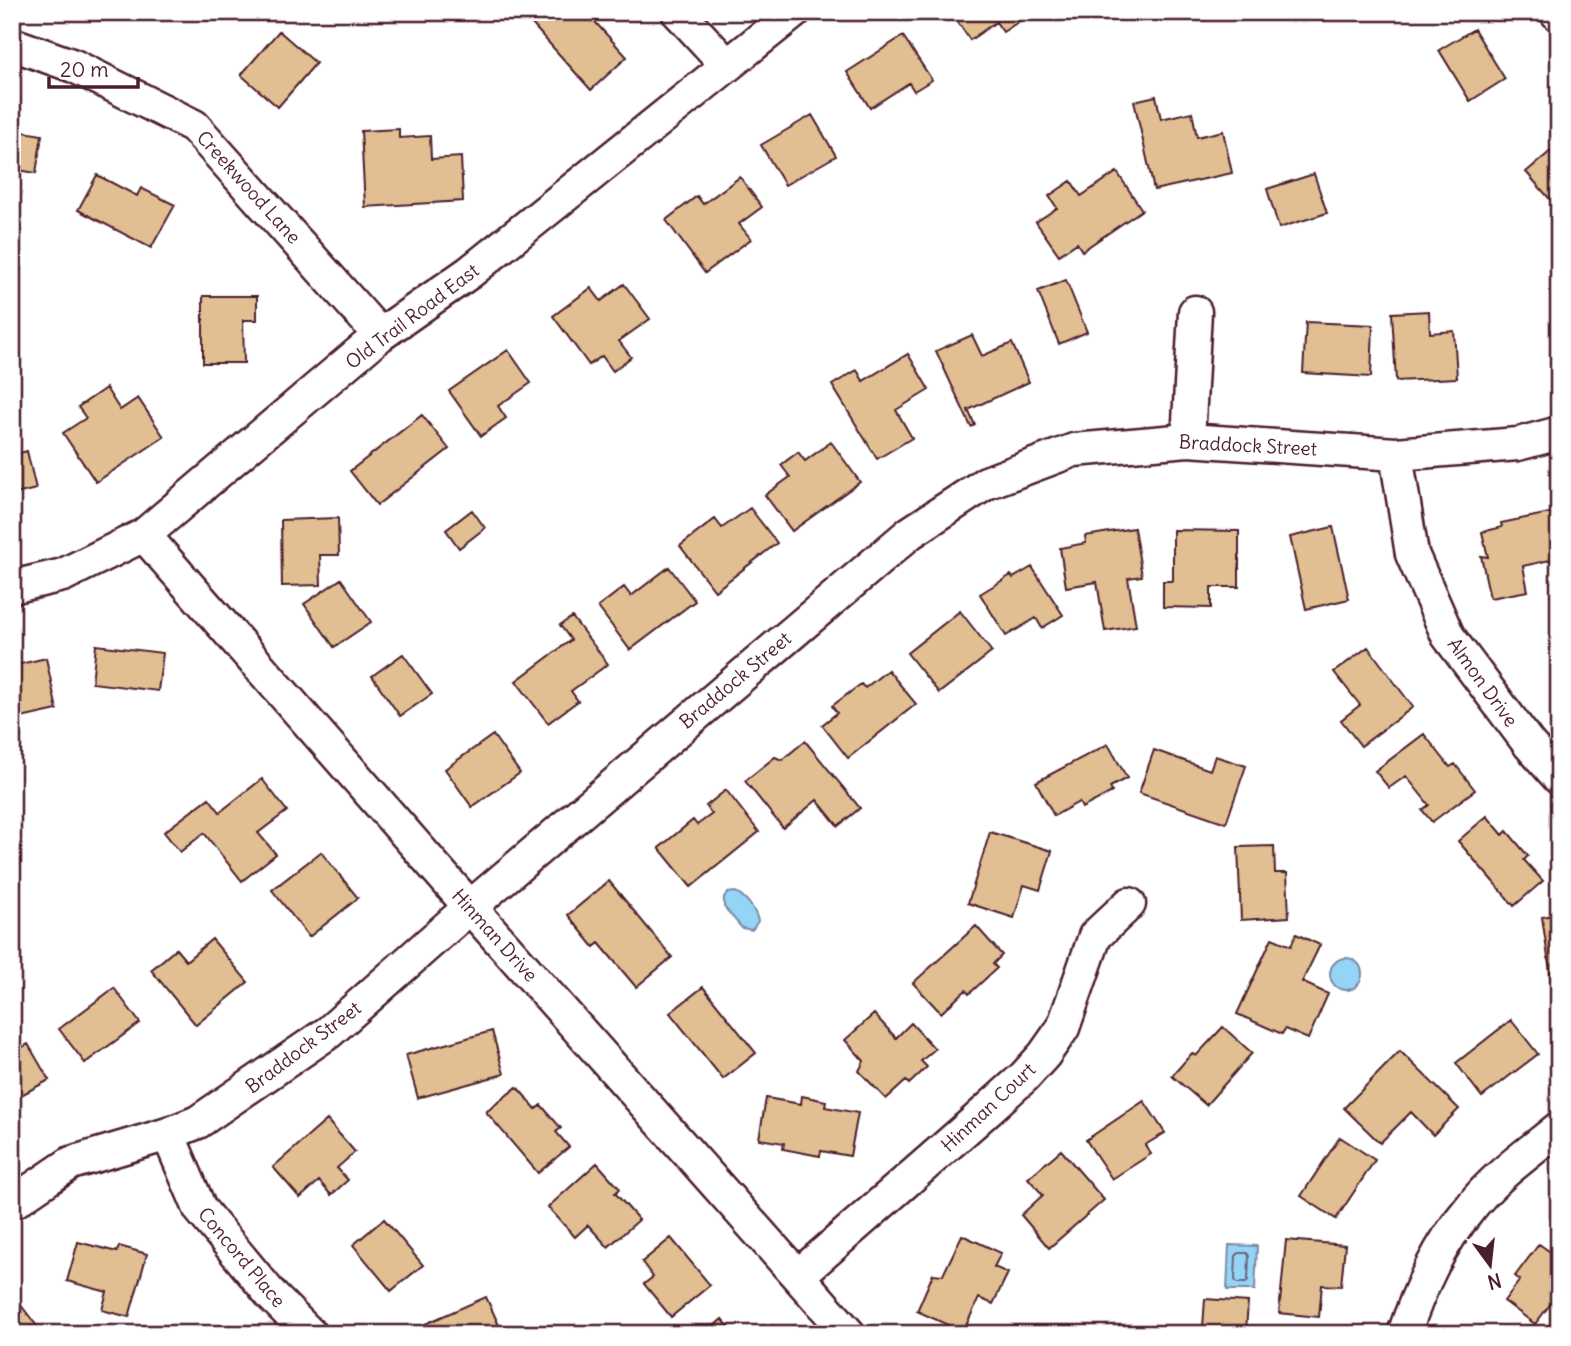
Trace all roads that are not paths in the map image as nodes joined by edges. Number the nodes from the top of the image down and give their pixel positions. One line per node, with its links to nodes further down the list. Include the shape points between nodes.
1 (678, 12): 4 (street)
2 (794, 12): 4 (street, Old Trail Road East)
3 (12, 44): 6 (street, Creekwood Lane, via 74,66 194,126)
4 (727, 65): 6 (street, Old Trail Road East, via 470,272)
5 (1195, 312): 8 (street)
6 (380, 335): 10 (street, Old Trail Road East)
7 (1559, 433): 9 (street, Braddock Street, via 1518,444)
8 (1188, 440): 9 (street, Braddock Street); 14 (street, Braddock Street, via 1074,450 986,482 910,533)
9 (1396, 454): 12 (street, Almon Drive, via 1412,554 1448,636)
10 (144, 535): 11 (street, Old Trail Road East, via 62,575); 14 (street, Hinman Drive)
11 (12, 587)
12 (1559, 778)
13 (1129, 904): 18 (street, Hinman Court, via 1095,936 1063,1028 1044,1055)
14 (470, 907): 16 (street, Braddock Street, via 329,1032 198,1122); 18 (street, Hinman Drive)
15 (1559, 1128): 21 (street, via 1472,1205 1438,1252)
16 (168, 1134): 17 (street, Braddock Street, via 71,1163); 19 (street, Concord Place, via 200,1209)
17 (12, 1203)
18 (799, 1275): 20 (street, Hinman Drive)
19 (310, 1334)
20 (849, 1334)
21 (1404, 1334)

